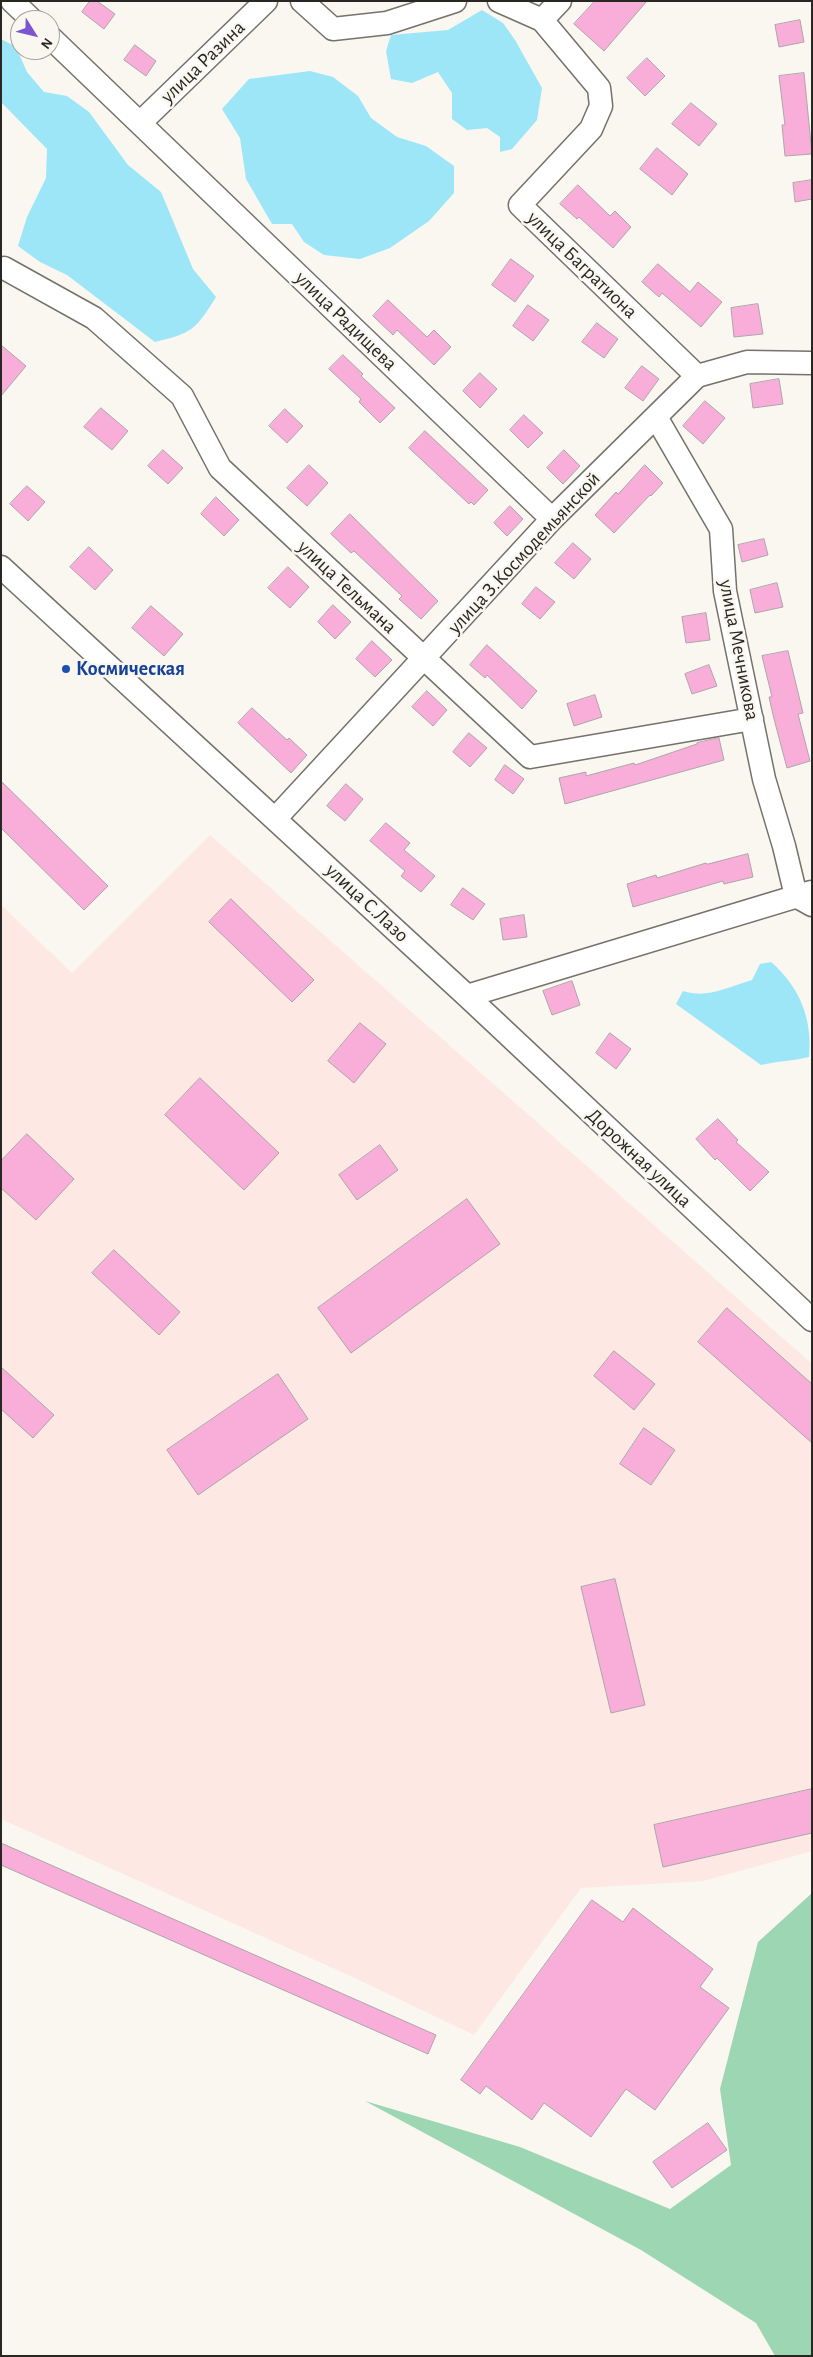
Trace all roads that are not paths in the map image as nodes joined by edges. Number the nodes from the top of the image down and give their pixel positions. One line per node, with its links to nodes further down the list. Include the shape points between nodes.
1 (12, 1): 7 (street)
2 (266, 1): 10 (street, улица Разина)
3 (302, 1): 4 (street, via 333,29 387,23)
4 (455, 1)
5 (498, 1): 8 (street, улица Багратиона)
6 (560, 1): 8 (street)
7 (21, 10)
8 (542, 20): 13 (street, улица Багратиона, via 599,88 601,106 590,129 520,205)
9 (60, 47): 10 (street, улица Радищева)
10 (140, 123): 15 (street, улица Радищева)
11 (2, 268): 17 (street, улица Тельмана, via 94,318 182,396 220,468)
12 (812, 363): 13 (street, улица З.Космодемьянской, via 747,362)
13 (697, 376): 14 (street, улица З.Космодемьянской)
14 (656, 417): 15 (street, улица З.Космодемьянской); 18 (street, улица Мечникова, via 722,529 725,591)
15 (552, 519): 17 (street, улица З.Космодемьянской)
16 (1, 567): 19 (street, улица С.Лазо)
17 (424, 659): 18 (street, улица Тельмана, via 530,757); 19 (street, улица З.Космодемьянской)
18 (752, 719): 20 (street, улица Мечникова, via 764,779 784,846)
19 (275, 819): 21 (street, улица С.Лазо)
20 (806, 897): 21 (street)
21 (467, 996): 22 (street, Дорожная улица)
22 (812, 1320)

